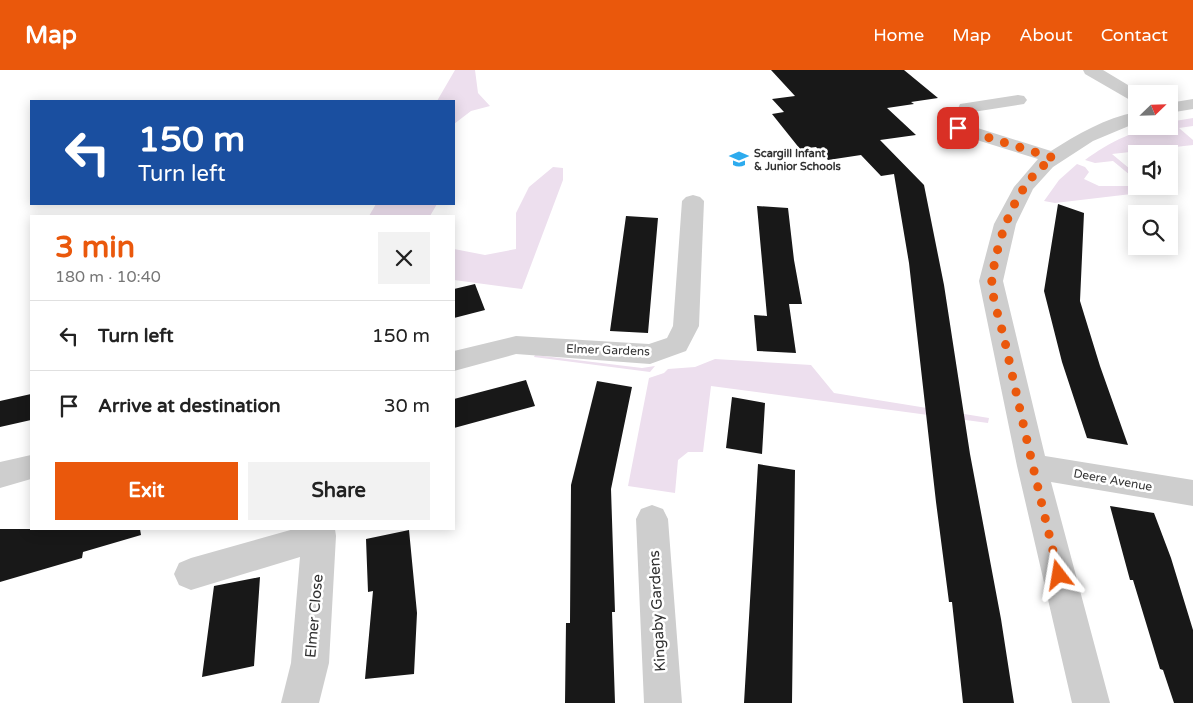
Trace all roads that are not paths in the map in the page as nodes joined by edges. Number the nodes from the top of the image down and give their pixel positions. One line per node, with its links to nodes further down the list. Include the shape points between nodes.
1 (1090, 70): 2 (street)
2 (1128, 91)
3 (1018, 100): 7 (street, via 966,108 958,128)
4 (1193, 104): 5 (street)
5 (1178, 106)
6 (1128, 120): 7 (street, via 1086,137)
7 (1054, 158): 10 (street, via 1046,162 1024,187 1005,224 991,281)
8 (692, 200): 9 (street, Elmer Gardens, via 686,326 677,344 650,354 516,345)
9 (455, 361)
10 (1032, 466): 13 (street, Deere Avenue); 19 (street)
11 (30, 467): 12 (street)
12 (0, 475)
13 (1193, 493)
14 (652, 519): 18 (street, Kingaby Gardens)
15 (319, 532): 16 (street); 17 (street, Elmer Close, via 310,663)
16 (191, 574)
17 (300, 703)
18 (663, 703)
19 (1091, 703)

